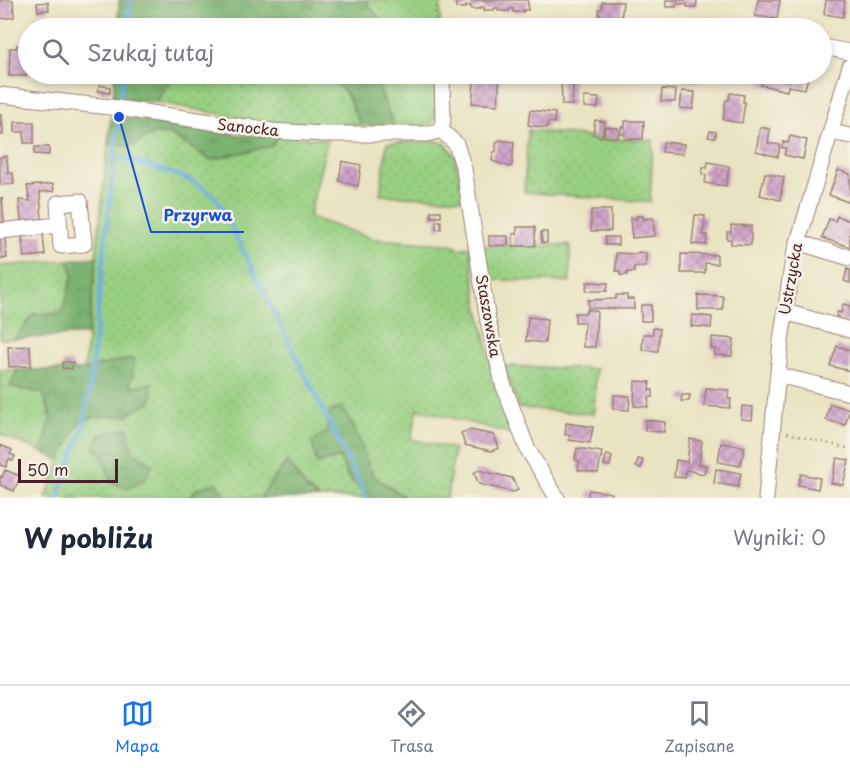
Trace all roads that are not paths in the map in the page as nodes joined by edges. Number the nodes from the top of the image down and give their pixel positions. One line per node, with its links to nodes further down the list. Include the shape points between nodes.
1 (832, 49): 2 (street)
2 (850, 52)
3 (850, 66): 7 (street, Ustrzycka)
4 (442, 84): 6 (street)
5 (0, 95): 6 (street, Sanocka, via 281,132 428,134)
6 (441, 130): 17 (street, Staszowska, via 456,144 464,169 490,330 503,384 527,448)
7 (831, 132): 8 (street); 11 (street, Ustrzycka)
8 (850, 136)
9 (59, 225): 10 (street)
10 (0, 231)
11 (798, 242): 12 (street); 13 (street, Ustrzycka)
12 (850, 258)
13 (785, 312): 14 (street); 15 (street, Ustrzycka)
14 (850, 330)
15 (778, 375): 16 (street); 18 (street, Ustrzycka)
16 (850, 393)
17 (557, 498)
18 (766, 498)

